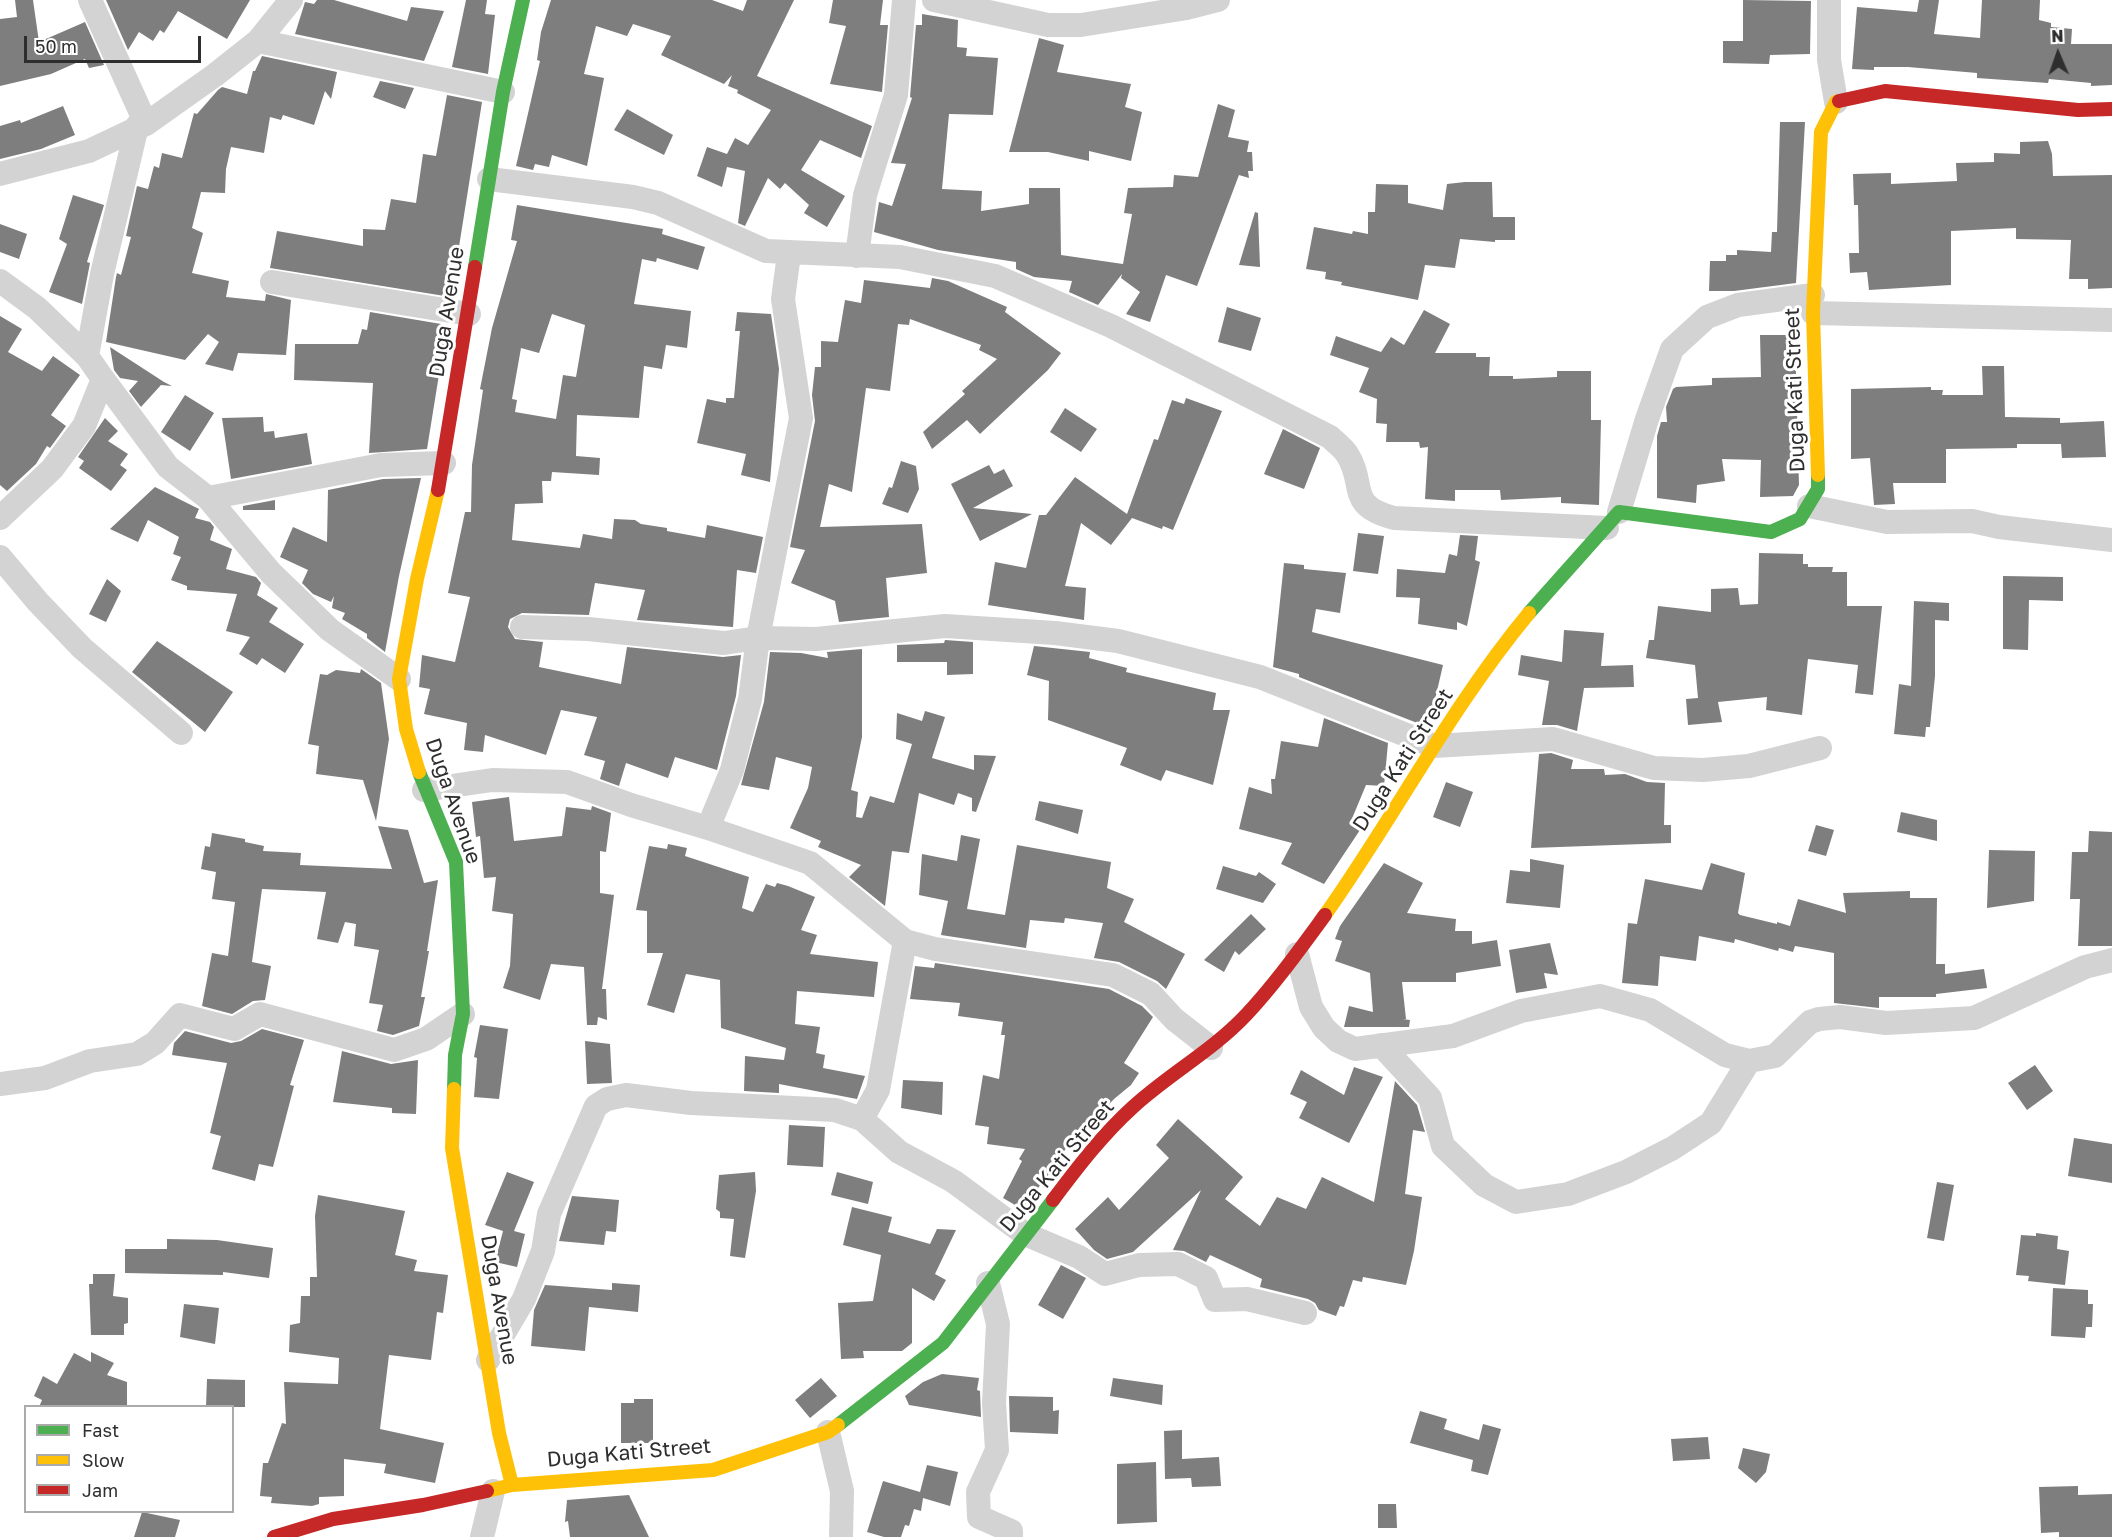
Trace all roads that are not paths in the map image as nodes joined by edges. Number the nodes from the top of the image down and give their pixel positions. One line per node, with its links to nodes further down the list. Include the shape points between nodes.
1 (90, 0): 13 (street)
2 (291, 0): 9 (street)
3 (523, 0): 10 (street, Duga Avenue)
4 (904, 0): 17 (street, via 896,95 865,195)
5 (934, 0): 8 (street, via 1048,25 1082,25)
6 (1218, 0): 8 (street, via 1187,9)
7 (1829, 0): 11 (street, via 1829,60)
8 (1128, 8)
9 (258, 40): 10 (street); 13 (street)
10 (503, 92): 15 (street, Duga Avenue)
11 (1836, 102): 12 (street, via 1885,91 2078,111); 20 (street, Duga Kati Street, via 1821,132)
12 (2112, 109)
13 (142, 125): 14 (street, via 89,151); 23 (street, via 102,274)
14 (0, 174)
15 (489, 179): 16 (street, via 658,203 766,251); 21 (street, Duga Avenue)
16 (789, 254): 17 (street); 33 (street, via 783,299 801,418)
17 (857, 256): 29 (street, via 900,257 995,276 1110,326 1330,437 1347,454 1361,499 1376,513 1394,518)
18 (0, 281): 23 (street, via 38,308)
19 (272, 282): 21 (street)
20 (1813, 304): 22 (street); 27 (street, Duga Kati Street, via 1819,456 1818,489); 29 (street, via 1738,305 1707,317 1672,349)
21 (469, 314): 25 (street, Duga Avenue)
22 (2112, 321)
23 (87, 356): 24 (street)
24 (103, 379): 26 (street, via 168,466); 28 (street, via 84,426 16,506)
25 (444, 463): 26 (street, via 381,465); 34 (street, Duga Avenue)
26 (208, 498): 34 (street, via 271,573 330,630)
27 (1809, 506): 29 (street, via 1800,519 1771,532); 30 (street, via 1887,522 1972,521)
28 (0, 518)
29 (1613, 520): 36 (street, Duga Kati Street, via 1513,632)
30 (2112, 540)
31 (0, 557): 35 (street, via 82,648)
32 (522, 627): 33 (street, via 588,629 724,643)
33 (758, 638): 36 (street, via 816,639 945,626 1118,641 1260,677); 39 (street, via 750,699 732,770)
34 (399, 679): 38 (street, Duga Avenue, via 406,729)
35 (182, 733)
36 (1434, 746): 37 (street, via 1553,739 1654,768 1703,770 1749,766); 41 (street, Duga Kati Street, via 1362,863)
37 (1820, 748)
38 (424, 790): 39 (street, via 492,780 567,782); 43 (street, Duga Avenue, via 456,862)
39 (708, 828): 40 (street, via 810,863)
40 (905, 941): 45 (street, via 935,949 1113,975 1151,994); 48 (street, via 878,1090)
41 (1297, 954): 44 (street, via 1311,1006 1324,1028 1355,1049); 45 (street, Duga Kati Street, via 1246,1015)
42 (2112, 960): 46 (street, via 2085,967 1974,1018 1886,1023 1840,1017 1819,1019 1774,1056)
43 (463, 1014): 47 (street, via 426,1039 394,1050 260,1014 234,1029 180,1016 155,1043 137,1054 90,1061 45,1078); 52 (street, Duga Avenue, via 455,1055 452,1148)
44 (1381, 1045): 46 (street, via 1453,1036 1521,1011 1600,996 1650,1010 1725,1054); 46 (street, via 1430,1098 1443,1146 1484,1185 1516,1202 1568,1194 1626,1172 1673,1148 1711,1123)
45 (1210, 1048): 49 (street, Duga Kati Street, via 1133,1107 1080,1164)
46 (1749, 1061)
47 (0, 1084)
48 (862, 1119): 49 (street, via 899,1152 953,1181); 52 (street, via 835,1110 691,1103 626,1095 596,1106 549,1214 543,1251 524,1299)
49 (1025, 1234): 50 (street, Duga Kati Street); 51 (street, via 1079,1257 1105,1274 1139,1265 1178,1264 1206,1278 1215,1300 1247,1299)
50 (988, 1283): 53 (street, Duga Kati Street, via 943,1343); 58 (street, via 998,1324 994,1403 997,1450 978,1492 979,1517 1011,1531)
51 (1305, 1313)
52 (488, 1360): 54 (street, Duga Avenue)
53 (828, 1432): 54 (street, Duga Kati Street, via 713,1470); 57 (street, via 842,1491)
54 (502, 1488): 55 (street, via 333,1519); 56 (street)
55 (274, 1537)
56 (482, 1537)
57 (841, 1537)
58 (1011, 1537)

